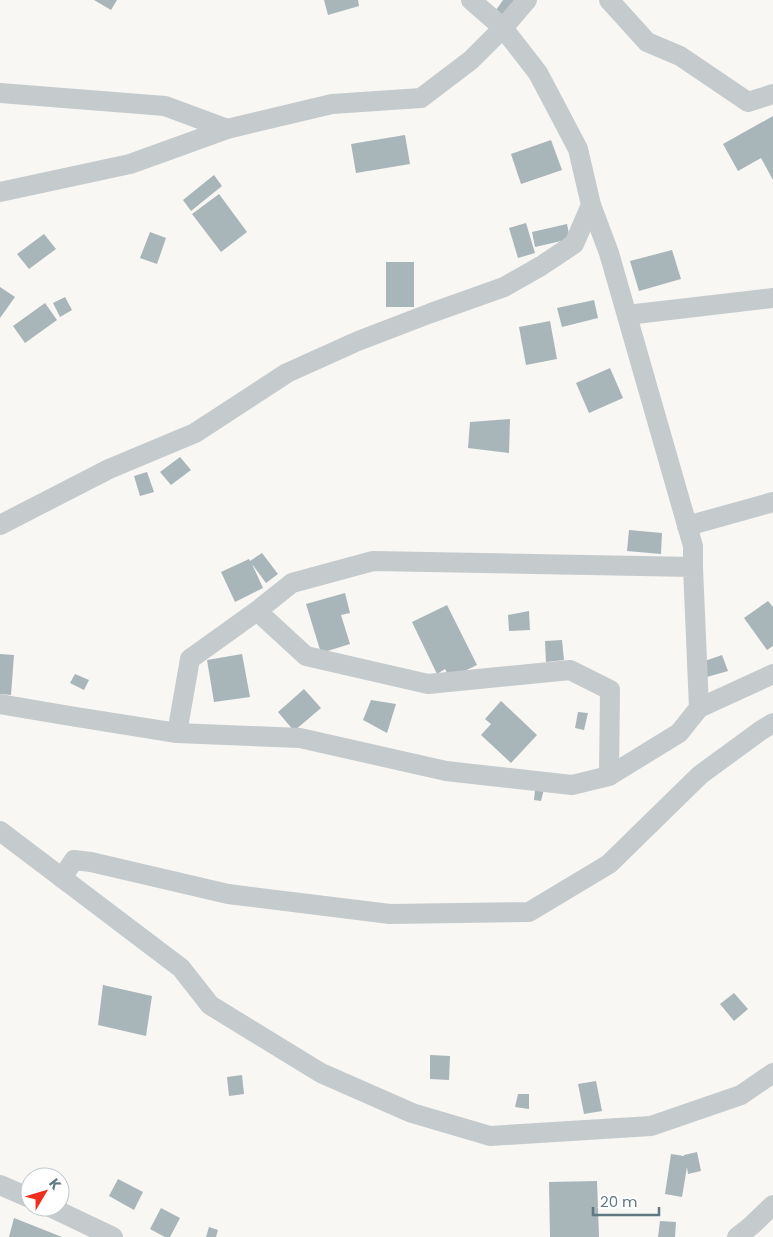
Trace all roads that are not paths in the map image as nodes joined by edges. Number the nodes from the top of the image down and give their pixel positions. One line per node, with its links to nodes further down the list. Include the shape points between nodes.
1 (471, 0): 4 (street)
2 (527, 0): 4 (street)
3 (609, 0): 6 (street, via 647,42 680,56 748,102)
4 (503, 28): 7 (street, via 471,60 421,98 332,104); 9 (street, via 538,73 578,149)
5 (0, 93): 7 (street, via 165,106)
6 (773, 94)
7 (227, 128): 8 (street, via 130,164)
8 (0, 192)
9 (591, 205): 11 (street); 13 (street, via 574,244 504,287 367,338 287,373 194,433 108,469)
10 (773, 298): 11 (street)
11 (627, 315): 14 (street)
12 (773, 502): 14 (street)
13 (0, 526)
14 (687, 526): 15 (street, via 693,546)
15 (692, 567): 16 (street, via 373,561 292,583); 19 (street)
16 (257, 611): 21 (street, via 190,659); 22 (street, via 306,656 428,684 570,670 610,690)
17 (773, 674): 19 (street)
18 (0, 704): 21 (street)
19 (699, 708): 22 (street, via 678,733)
20 (773, 723): 24 (street, via 700,775 610,864 530,912 390,914 228,894 74,860)
21 (177, 733): 22 (street, via 300,738 446,771 572,785)
22 (609, 776)
23 (0, 831): 24 (street)
24 (62, 878): 25 (street, via 181,968 210,1005 321,1073 412,1113 490,1136 651,1126 741,1095)
25 (773, 1073)
26 (0, 1185): 27 (street)
27 (20, 1194)
28 (773, 1205): 31 (street)
29 (70, 1217): 30 (street)
30 (113, 1237)
31 (737, 1237)

